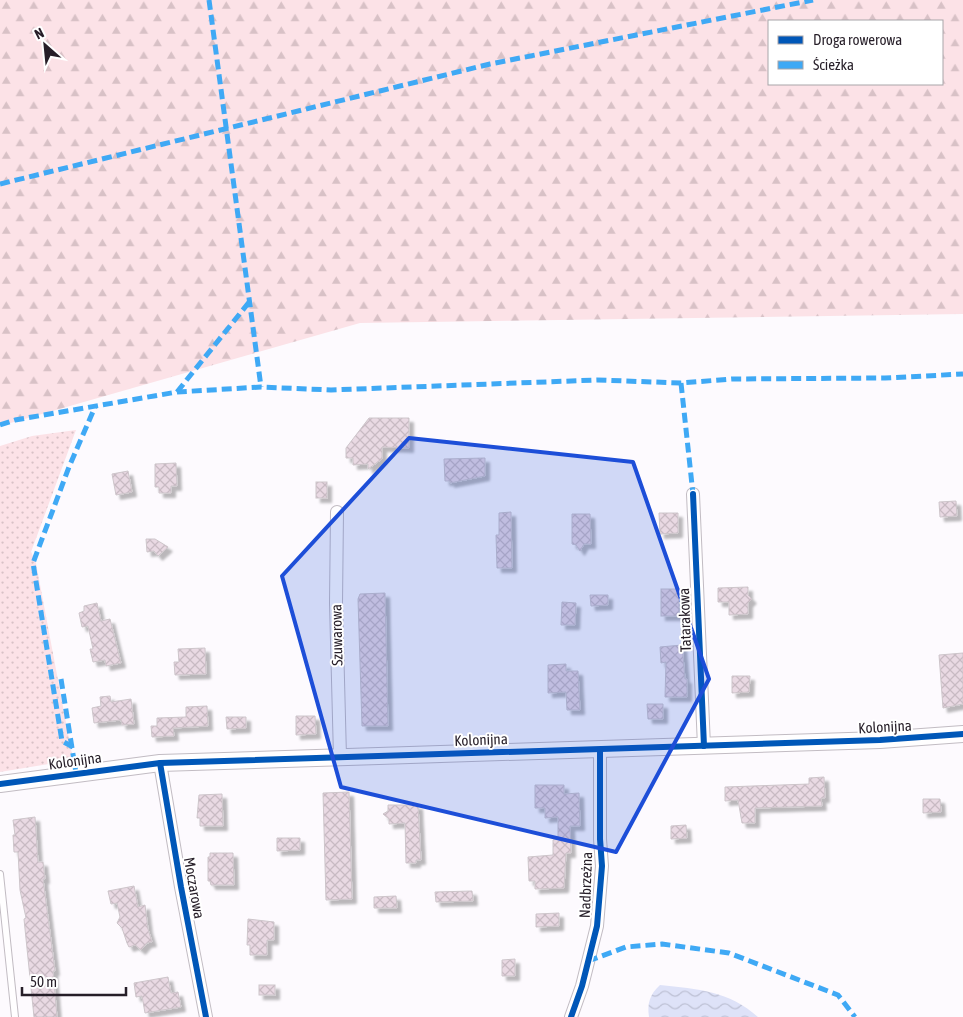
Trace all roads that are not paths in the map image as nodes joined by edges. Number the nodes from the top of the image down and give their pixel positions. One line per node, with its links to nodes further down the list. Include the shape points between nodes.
1 (693, 494): 4 (street, Tatarakowa)
2 (337, 512): 6 (street, Szuwarowa)
3 (963, 734): 4 (street, Kolonijna)
4 (704, 746): 5 (street, Kolonijna)
5 (600, 750): 6 (street, Kolonijna); 12 (street, Nadbrzeżna, via 602,866 598,926)
6 (340, 757): 7 (street, Kolonijna)
7 (160, 763): 8 (street, Kolonijna); 11 (street, Moczarowa)
8 (0, 784)
9 (0, 874): 10 (lane)
10 (15, 1017)
11 (206, 1017)
12 (571, 1017)

